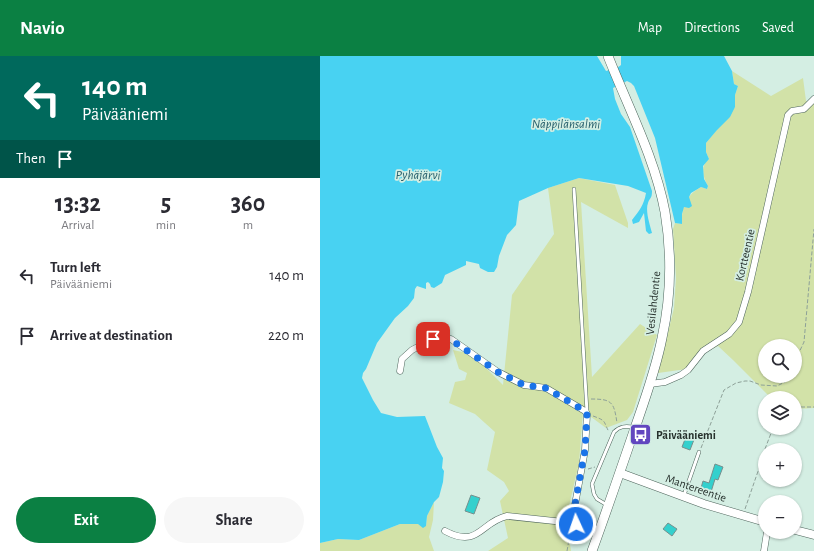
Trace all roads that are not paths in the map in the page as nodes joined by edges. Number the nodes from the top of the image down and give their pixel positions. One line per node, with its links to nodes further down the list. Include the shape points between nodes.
1 (608, 56): 5 (main road, Vesilahdentie, via 648,152 665,211 668,232 668,302 662,339)
2 (814, 99): 5 (street, Kortteentie, via 804,109 792,111 788,115 739,322 728,334 703,351 688,370 665,382)
3 (574, 189): 6 (lane)
4 (400, 371): 6 (street, via 402,359 412,350 433,339 450,339 498,372 524,385 546,388)
5 (650, 384): 7 (main road, Vesilahdentie)
6 (587, 414): 13 (street, via 585,450)
7 (635, 428): 9 (main road, Vesilahdentie); 11 (lane, via 618,428 612,436 592,484 594,494 602,503)
8 (699, 452): 10 (lane)
9 (620, 473): 10 (street, Mantereentie); 11 (main road, Vesilahdentie)
10 (683, 497): 12 (street, Mantereentie)
11 (609, 506): 14 (main road, Vesilahdentie)
12 (758, 520)
13 (573, 523): 14 (street); 15 (street, via 507,516 499,518 482,532 472,536 454,536); 17 (lane)
14 (600, 530): 20 (main road, Vesilahdentie)
15 (445, 531)
16 (802, 532): 18 (street)
17 (570, 535)
18 (814, 535)
19 (767, 539): 21 (street)
20 (592, 551)
21 (764, 551)

